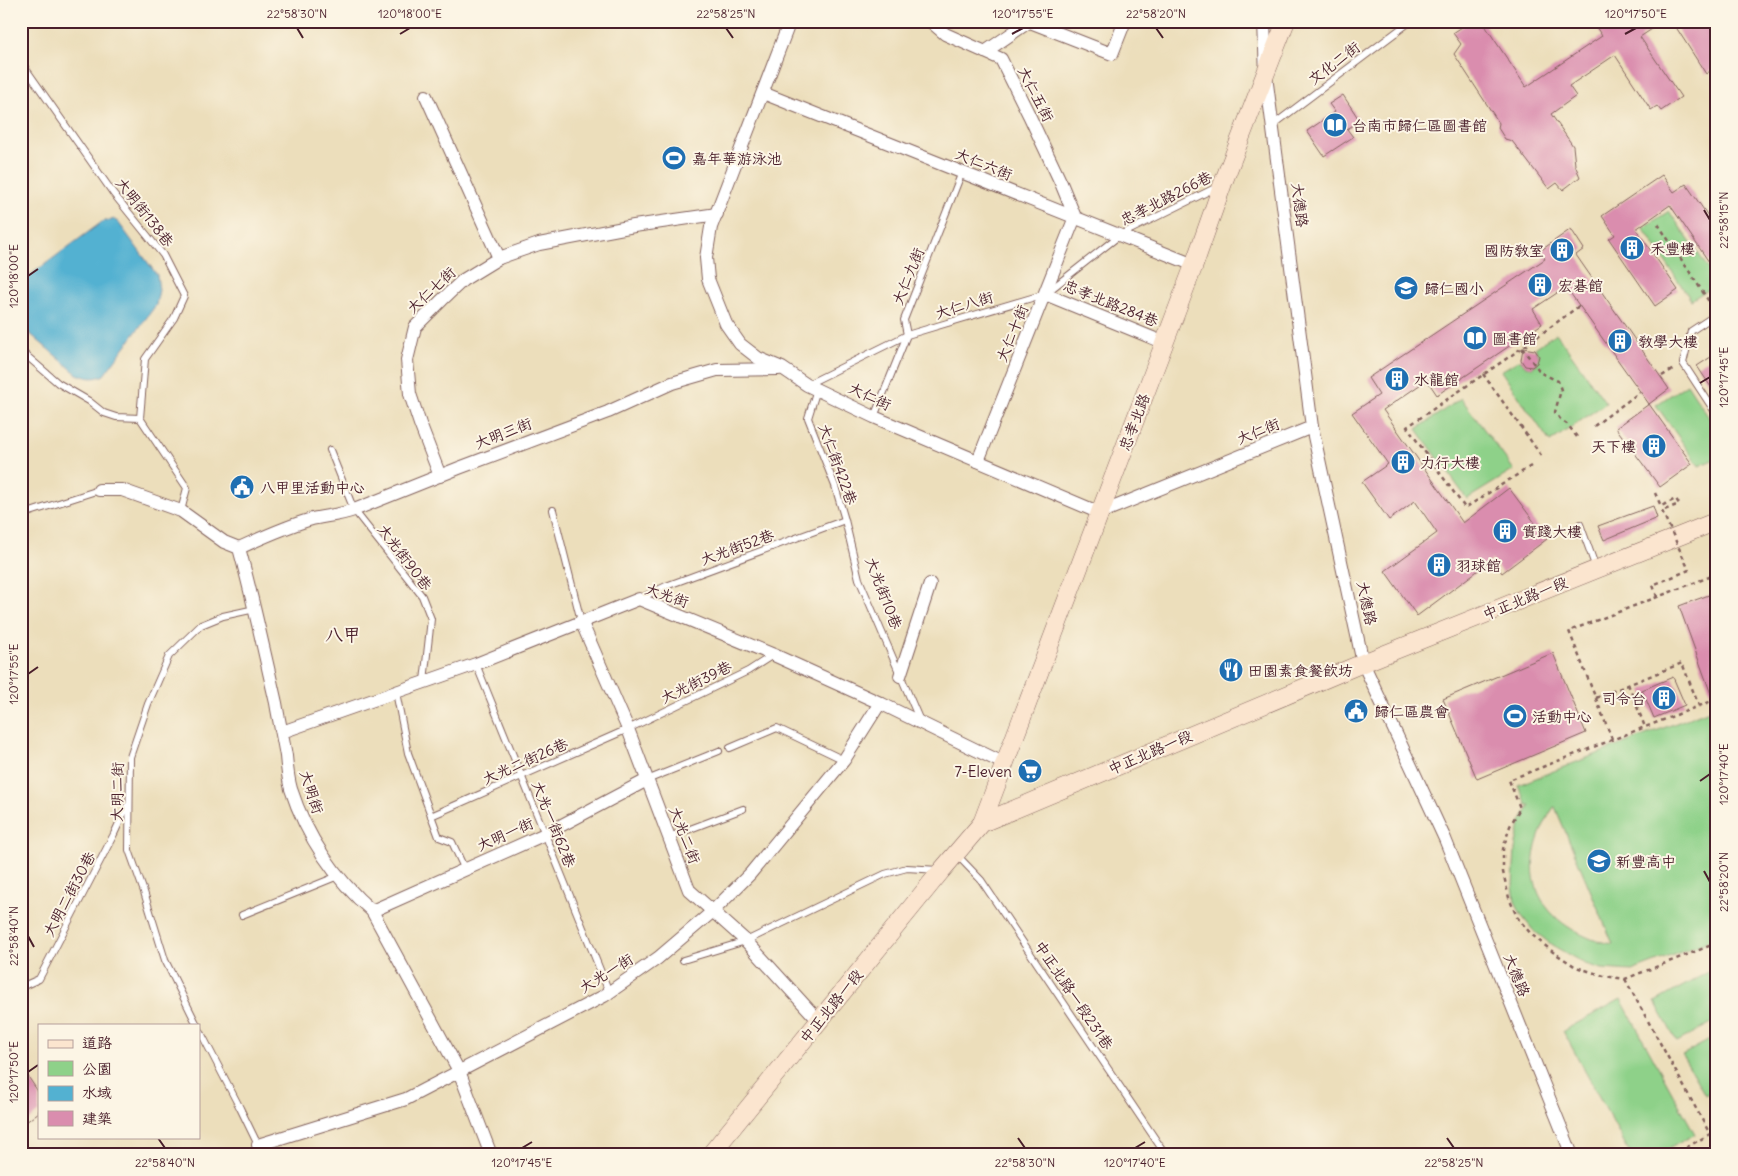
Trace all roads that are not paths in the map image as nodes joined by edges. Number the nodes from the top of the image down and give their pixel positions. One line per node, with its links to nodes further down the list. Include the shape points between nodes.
1 (790, 21): 11 (street, 大仁街)
2 (930, 21): 8 (street, 大仁五街, via 945,34)
3 (1125, 21): 7 (street, via 1112,54)
4 (1264, 21): 10 (street, 大德路)
5 (1286, 21): 10 (main road, 忠孝北路)
6 (1411, 21): 13 (lane, 文化二街)
7 (1030, 22): 8 (street)
8 (985, 52): 17 (street, 大仁五街, via 1001,59 1030,115)
9 (21, 62): 30 (lane, 大明街138巷, via 113,193 164,255 184,296 174,318 144,359)
10 (1266, 76): 13 (street, 大德路); 15 (main road, 忠孝北路)
11 (763, 93): 14 (street, 大仁六街); 16 (street, 大仁街)
12 (426, 96): 19 (street)
13 (1273, 125): 31 (street, 大德路)
14 (962, 172): 17 (street, 大仁六街); 23 (lane, 大仁九街, via 904,320)
15 (1223, 183): 18 (lane, 忠孝北路266巷); 20 (main road, 忠孝北路)
16 (717, 214): 19 (street, 大仁七街, via 587,234 539,244); 26 (street, 大仁街, via 711,227 706,258 708,279 718,306 740,344 758,358)
17 (1075, 218): 18 (street, 大仁六街); 21 (street, 大仁十街)
18 (1120, 235): 20 (street, 大仁六街); 21 (lane, 大仁八街)
19 (499, 258): 34 (street, 大仁七街, via 463,280 415,327 407,360 410,394)
20 (1194, 265): 24 (main road, 忠孝北路)
21 (1045, 294): 23 (lane, 大仁八街); 24 (street, 忠孝北路284巷); 33 (street, 大仁十街)
22 (1717, 314): 28 (lane, via 1691,331 1683,363)
23 (907, 335): 27 (lane, 大仁八街); 29 (lane, 大仁九街)
24 (1165, 343): 39 (main road, 忠孝北路)
25 (21, 351): 30 (lane, via 58,383 104,413)
26 (782, 368): 27 (street, 大仁街); 34 (street, 大明三街, via 717,370 672,384)
27 (812, 387): 29 (street, 大仁街); 41 (lane, 大仁街422巷, via 808,418)
28 (1717, 415)
29 (874, 417): 33 (street, 大仁街)
30 (140, 418): 38 (lane, via 187,488)
31 (1312, 427): 39 (street, 大仁街); 51 (street, 大德路)
32 (330, 450): 36 (lane, 大光街90巷)
33 (978, 462): 39 (street, 大仁街)
34 (440, 476): 36 (street, 大明三街)
35 (99, 490): 38 (street, via 122,490); 40 (lane)
36 (354, 510): 44 (street, 大明三街, via 313,519); 54 (lane, 大光街90巷, via 422,596 431,620)
37 (553, 510): 49 (lane)
38 (181, 511): 44 (street, via 224,542)
39 (1100, 513): 63 (main road, 忠孝北路)
40 (21, 515)
41 (845, 520): 47 (lane, 大光街52巷); 53 (lane, 大光街10巷, via 859,579)
42 (1717, 521): 45 (main road, 中正北路一段)
43 (1580, 524): 45 (lane)
44 (239, 548): 48 (street, 大明街)
45 (1597, 569): 51 (main road, 中正北路一段)
46 (930, 584): 53 (street, 大光街10巷)
47 (638, 599): 49 (street, 大光街); 50 (street, 大光街)
48 (255, 608): 59 (street, 大明街); 66 (lane, 大明二街, via 201,625 169,656 130,757)
49 (581, 621): 52 (street, 大光街); 58 (street, 大光二街)
50 (774, 655): 56 (street, 大光街); 58 (lane, 大光街39巷, via 748,671)
51 (1363, 663): 69 (main road, 中正北路一段); 91 (street, 大德路, via 1445,839)
52 (476, 664): 54 (street, 大光街); 64 (lane, 大光一街62巷)
53 (900, 676): 57 (lane, 大光街10巷)
54 (424, 681): 55 (street, 大光街)
55 (396, 692): 59 (street, 大光街); 68 (lane, via 408,753)
56 (880, 703): 57 (street, 大光街); 62 (street, 大光一街)
57 (921, 722): 63 (street, 大光街)
58 (628, 729): 64 (lane, 大光二街26巷); 65 (street, 大光二街)
59 (282, 732): 75 (street, 大明街, via 290,788 306,826)
60 (730, 748): 62 (lane, via 777,728)
61 (719, 751): 65 (lane)
62 (844, 760): 77 (street, 大光一街, via 750,874)
63 (1005, 764): 69 (main road, 忠孝北路)
64 (521, 776): 68 (lane, 大光二街26巷); 70 (lane, 大光一街62巷)
65 (647, 780): 70 (street, 大明一街); 71 (street, 大光二街)
66 (128, 802): 81 (lane, 大明二街30巷, via 39,979); 84 (lane, 大明二街, via 129,850 165,960)
67 (742, 809): 71 (lane)
68 (431, 816): 73 (lane, via 439,837 452,842)
69 (982, 823): 72 (main road, 中正北路一段)
70 (544, 834): 73 (street, 大明一街); 82 (lane, 大光一街62巷)
71 (669, 837): 77 (street, 大光二街, via 689,890)
72 (955, 853): 74 (main road, 中正北路一段); 90 (lane, 中正北路一段231巷, via 980,880)
73 (465, 870): 76 (street, 大明一街)
74 (941, 871): 79 (lane, via 907,868 885,874); 83 (main road, 中正北路一段)
75 (338, 876): 76 (street, 大明街); 78 (lane)
76 (372, 911): 86 (street, 大明街)
77 (712, 912): 79 (street, 大光二街); 82 (street, 大光一街, via 658,958)
78 (242, 915)
79 (746, 941): 80 (lane); 83 (street, 大光二街)
80 (683, 960)
81 (21, 987)
82 (609, 992): 86 (street, 大光一街)
83 (819, 1020): 89 (main road, 中正北路一段)
84 (197, 1024)
85 (200, 1031): 87 (lane)
86 (460, 1072): 87 (street, 大光一街, via 406,1099); 88 (street, 大明街)
87 (259, 1150)
88 (491, 1155)
89 (710, 1155)
90 (1166, 1155)
91 (1572, 1155)

